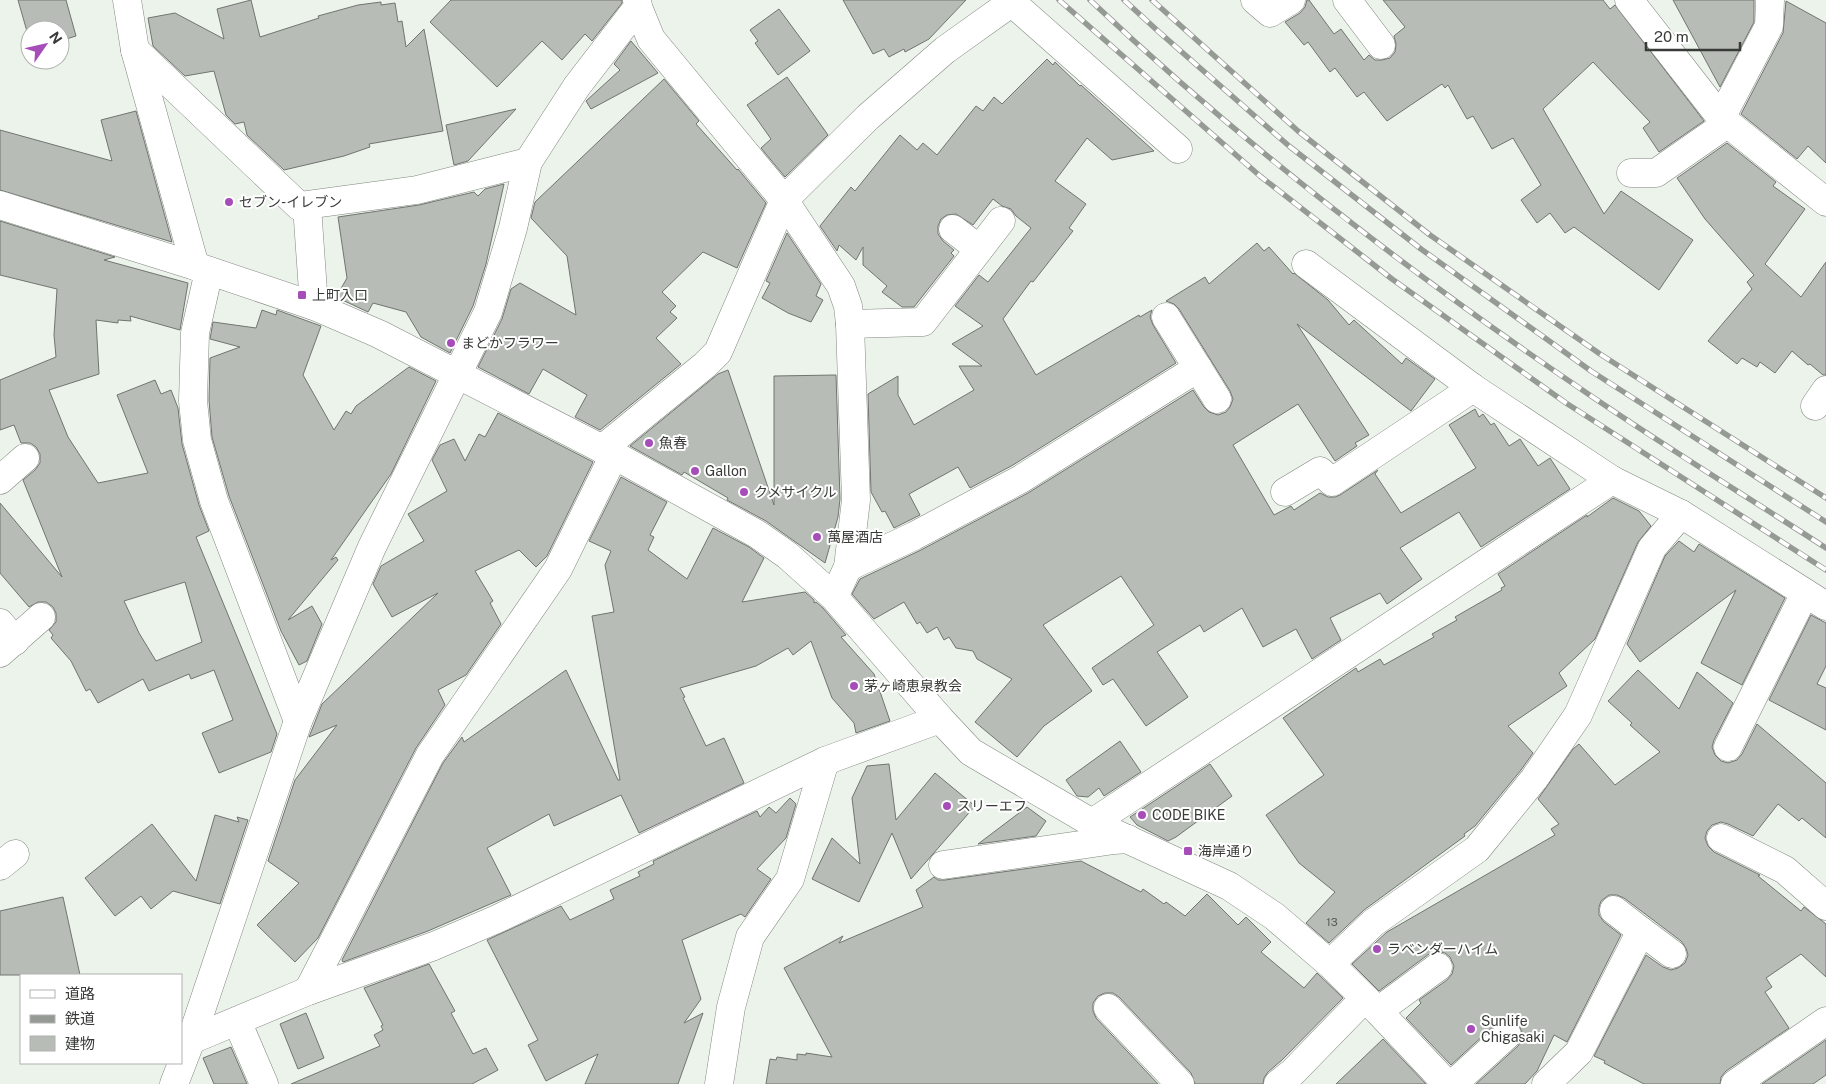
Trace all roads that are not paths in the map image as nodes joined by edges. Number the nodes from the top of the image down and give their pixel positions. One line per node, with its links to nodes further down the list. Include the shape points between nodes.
1 (1255, 0): 2 (street, via 1270,13)
2 (1291, 0)
3 (1347, 0): 9 (street)
4 (1629, 0): 11 (street)
5 (1770, 0): 11 (street, via 1769,26)
6 (1012, 1): 12 (street); 15 (street, via 945,50 868,117)
7 (124, 3): 10 (street)
8 (637, 4): 13 (street, via 577,86); 15 (street, via 651,38)
9 (1381, 45)
10 (134, 50): 18 (street, via 299,206); 23 (street)
11 (1725, 120): 14 (street, via 1656,173); 16 (street)
12 (1178, 150)
13 (528, 162): 18 (street, via 417,190); 28 (street, via 513,228 488,312)
14 (1631, 172)
15 (784, 200): 26 (street, via 840,286 848,306); 31 (street, via 718,352)
16 (1826, 202)
17 (0, 205): 23 (street)
18 (307, 206): 24 (street)
19 (1001, 221): 21 (street)
20 (953, 229): 21 (street)
21 (979, 249): 26 (street, via 924,322)
22 (1306, 264): 29 (street)
23 (202, 268): 24 (street); 43 (street, via 195,334 193,401 197,440 214,501)
24 (314, 306): 28 (street, via 379,334)
25 (1166, 317): 27 (street)
26 (850, 324): 37 (street, via 856,500)
27 (1198, 368): 30 (street); 37 (street, via 1021,479)
28 (457, 374): 31 (street); 43 (street, via 372,547)
29 (1473, 388): 34 (street); 35 (street, via 1332,482 1320,471)
30 (1216, 399)
31 (608, 452): 38 (street, via 757,534); 56 (street, via 558,569 430,755)
32 (25, 458): 33 (street)
33 (0, 480)
34 (1612, 480): 36 (street); 46 (street)
35 (1285, 492)
36 (1681, 514): 39 (street); 54 (street, via 1652,548 1578,715 1534,779 1477,849 1373,923)
37 (848, 567): 38 (street)
38 (834, 596): 42 (street)
39 (1816, 600): 44 (street)
40 (41, 617): 41 (street)
41 (5, 639)
42 (940, 719): 45 (street); 46 (street, via 971,752)
43 (298, 721): 62 (street)
44 (1728, 747)
45 (826, 761): 56 (street, via 497,919 434,946); 67 (street, via 790,879 750,937 731,1007)
46 (1092, 823): 48 (street)
47 (1721, 838): 50 (street, via 1785,870)
48 (1129, 840): 49 (street); 54 (street, via 1229,886 1274,916)
49 (943, 865)
50 (1826, 906)
51 (1614, 910): 52 (street)
52 (1641, 931): 53 (street); 72 (street, via 1580,1052)
53 (1672, 954)
54 (1330, 964): 57 (street)
55 (1438, 967): 57 (street)
56 (308, 991): 59 (street)
57 (1371, 1005): 69 (street); 70 (street)
58 (1108, 1008): 68 (street)
59 (237, 1021): 62 (street); 66 (street)
60 (1826, 1021): 73 (street)
61 (1507, 1035): 71 (street)
62 (191, 1040): 63 (street)
63 (182, 1063)
64 (182, 1064): 65 (street)
65 (174, 1084)
66 (264, 1084)
67 (720, 1084)
68 (1180, 1084)
69 (1278, 1084)
70 (1448, 1084)
71 (1453, 1084)
72 (1546, 1084)
73 (1735, 1084)

